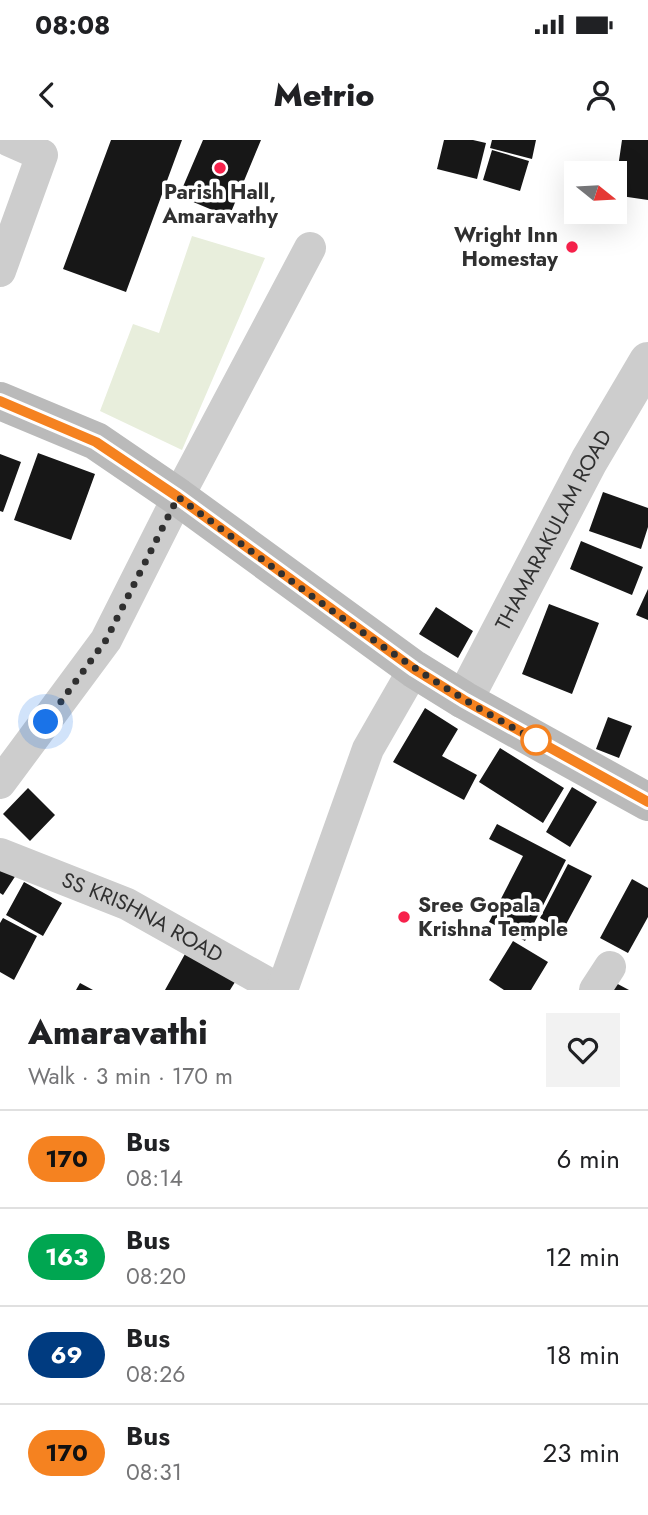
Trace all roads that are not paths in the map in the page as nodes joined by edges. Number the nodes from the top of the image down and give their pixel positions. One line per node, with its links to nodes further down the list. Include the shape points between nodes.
1 (8, 140): 3 (street, via 42,155)
2 (310, 248): 6 (street)
3 (0, 271)
4 (648, 361): 8 (street, THAMARAKULAM ROAD, via 589,461)
5 (0, 401): 6 (main road, via 96,442)
6 (178, 497): 7 (main road); 9 (street, via 106,640)
7 (414, 669): 8 (main road); 12 (street, via 368,749)
8 (464, 700): 10 (main road)
9 (0, 783)
10 (648, 802)
11 (0, 854): 12 (street, SS KRISHNA ROAD, via 127,904)
12 (281, 990)

